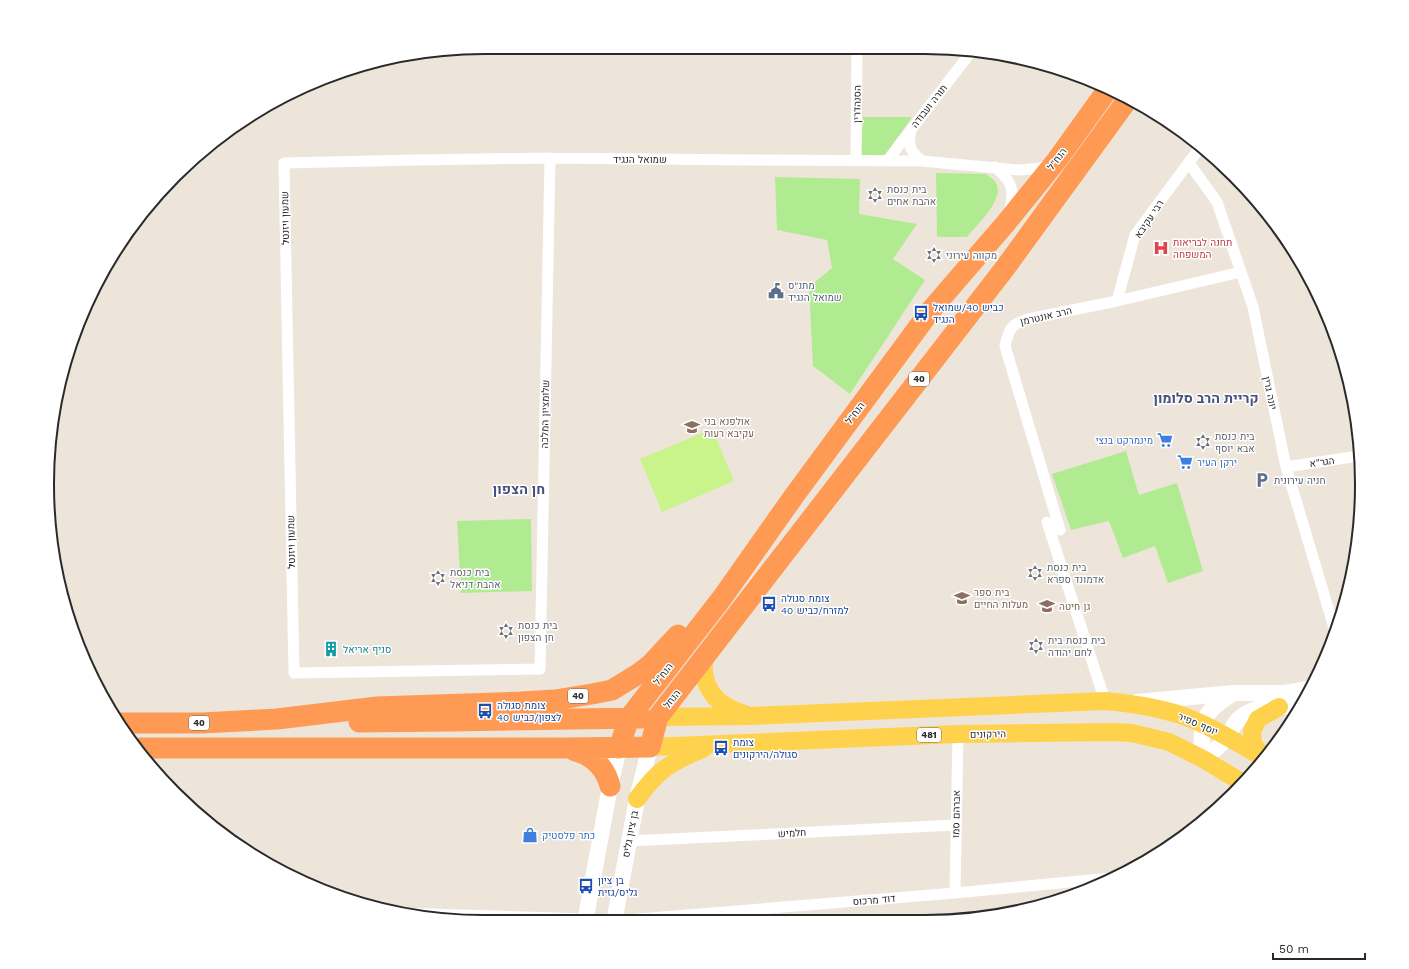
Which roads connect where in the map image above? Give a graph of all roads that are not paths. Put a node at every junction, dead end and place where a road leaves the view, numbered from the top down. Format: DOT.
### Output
graph roads {
  1 [pos="857,54"];
  2 [pos="968,57"];
  3 [pos="1105,94"];
  4 [pos="1124,103"];
  5 [pos="912,129"];
  6 [pos="1197,152"];
  7 [pos="550,158"];
  8 [pos="1057,160"];
  9 [pos="856,161"];
  10 [pos="887,161"];
  11 [pos="922,161"];
  12 [pos="284,163"];
  13 [pos="1189,163"];
  14 [pos="995,167"];
  15 [pos="1006,223"];
  16 [pos="1241,272"];
  17 [pos="1117,301"];
  18 [pos="1354,457"];
  19 [pos="1286,467"];
  20 [pos="794,496"];
  21 [pos="1047,522"];
  22 [pos="1060,530"];
  23 [pos="1332,622"];
  24 [pos="705,656"];
  25 [pos="540,669"];
  26 [pos="1303,690"];
  27 [pos="1234,693"];
  28 [pos="1104,701"];
  29 [pos="1127,703"];
  30 [pos="1293,706"];
  31 [pos="1279,707"];
  32 [pos="751,716"];
  33 [pos="658,717"];
  34 [pos="277,718"];
  35 [pos="629,718"];
  36 [pos="126,723"];
  37 [pos="1202,725"];
  38 [pos="958,734"];
  39 [pos="1228,736"];
  40 [pos="714,745"];
  41 [pos="650,747"];
  42 [pos="144,748"];
  43 [pos="565,748"];
  44 [pos="619,748"];
  45 [pos="1261,753"];
  46 [pos="1260,754"];
  47 [pos="1203,759"];
  48 [pos="1237,780"];
  49 [pos="610,786"];
  50 [pos="637,800"];
  51 [pos="956,824"];
  52 [pos="629,841"];
  53 [pos="1095,880"];
  54 [pos="955,893"];
  55 [pos="617,904"];
  56 [pos="587,915"];
  57 [pos="615,915"];
  58 [pos="632,915"];
  59 [pos="686,915"];
  1 -- 9 [label="street, הסנהדרין"];
  2 -- 5 [label="street, תורה ועבודה"];
  3 -- 8 [label="highway, הנח\"ל / 40"];
  4 -- 24 [label="highway, 40"];
  5 -- 10 [label="street, תורה ועבודה"];
  5 -- 11 [label="street"];
  6 -- 13 [label="street, רבי עקיבא"];
  7 -- 9 [label="street, שמואל הנגיד"];
  7 -- 12 [label="street, שמואל הנגיד"];
  7 -- 25 [label="street, שלומציון המלכה"];
  8 -- 14 [label="street, שמואל הנגיד"];
  8 -- 15 [label="highway, הנח\"ל / 40"];
  9 -- 10 [label="street, שמואל הנגיד"];
  10 -- 11 [label="street, שמואל הנגיד"];
  11 -- 14 [label="street, שמואל הנגיד"];
  12 -- 25 [label="street, שמעון ויזנטל"];
  13 -- 16 [label="street, יונה גרין"];
  13 -- 17 [label="street, רבי עקיבא"];
  14 -- 15 [label="street"];
  15 -- 20 [label="highway, הנח\"ל / 40"];
  16 -- 17 [label="street, הרב אונטרמן"];
  16 -- 19 [label="street, יונה גרין"];
  17 -- 22 [label="street, הרב אונטרמן"];
  18 -- 19 [label="street, הגר\"א"];
  19 -- 23 [label="street, יונה גרין"];
  20 -- 34 [label="highway, 40"];
  20 -- 35 [label="highway, הנח\"ל / 40"];
  21 -- 28 [label="street"];
  24 -- 32 [label="main road"];
  24 -- 33 [label="highway, הנחל / 40"];
  26 -- 27 [label="street"];
  27 -- 29 [label="street"];
  27 -- 37 [label="street"];
  28 -- 29 [label="main road"];
  28 -- 32 [label="main road"];
  29 -- 37 [label="main road, יוסף ספיר"];
  30 -- 31 [label="street"];
  31 -- 39 [label="street"];
  31 -- 45 [label="main road"];
  32 -- 33 [label="main road"];
  33 -- 35 [label="highway, 40"];
  33 -- 41 [label="highway, הנחל / 40"];
  34 -- 35 [label="highway, 40"];
  34 -- 36 [label="highway, 40"];
  35 -- 44 [label="highway, הנח\"ל / 40"];
  37 -- 39 [label="main road, יוסף ספיר"];
  37 -- 47 [label="street"];
  38 -- 40 [label="main road, הירקונים / 481"];
  38 -- 47 [label="main road, הירקונים / 481"];
  38 -- 51 [label="street, אברהם סמו"];
  39 -- 46 [label="main road, יוסף ספיר"];
  39 -- 47 [label="street"];
  40 -- 41 [label="main road, הירקונים / 481"];
  40 -- 50 [label="main road"];
  41 -- 44 [label="highway"];
  41 -- 50 [label="street, בן ציון גליס"];
  42 -- 43 [label="highway"];
  43 -- 44 [label="highway"];
  43 -- 49 [label="highway"];
  44 -- 49 [label="street"];
  47 -- 48 [label="main road, 481"];
  49 -- 56 [label="street"];
  50 -- 52 [label="street, בן ציון גליס"];
  51 -- 52 [label="street, חלמיש"];
  51 -- 54 [label="street, אברהם סמו"];
  52 -- 55 [label="street, בן ציון גליס"];
  53 -- 54 [label="street, דוד מרכוס"];
  54 -- 59 [label="street, דוד מרכוס"];
  55 -- 57 [label="street, בן ציון גליס"];
  55 -- 58 [label="street"];
}
